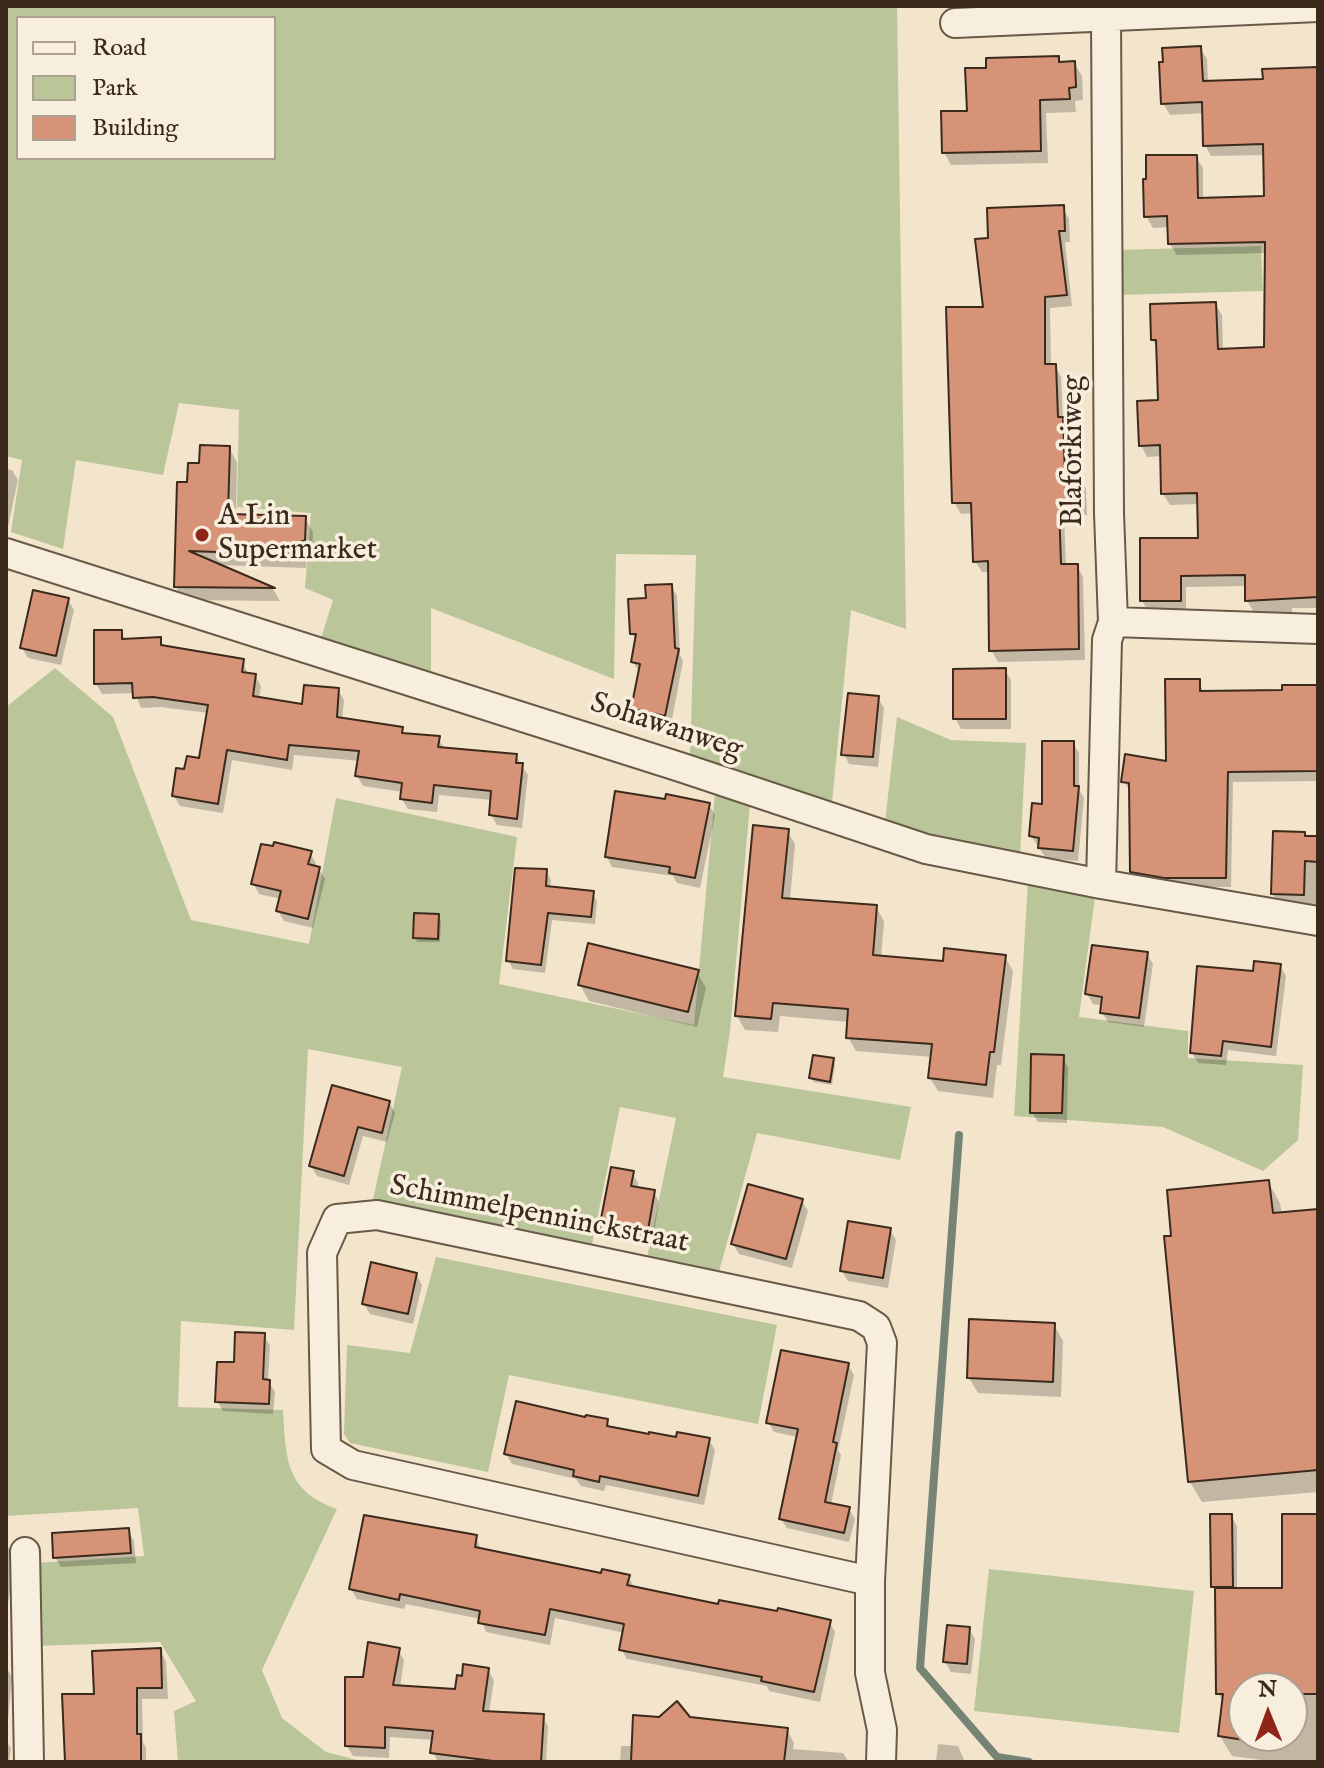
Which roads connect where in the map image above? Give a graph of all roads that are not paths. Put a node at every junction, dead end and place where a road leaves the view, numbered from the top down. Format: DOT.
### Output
graph roads {
  1 [pos="1318,7"];
  2 [pos="1106,17"];
  3 [pos="955,23"];
  4 [pos="6,553"];
  5 [pos="1113,622"];
  6 [pos="1318,629"];
  7 [pos="1101,884"];
  8 [pos="1318,921"];
  9 [pos="25,1552"];
  10 [pos="870,1581"];
  11 [pos="29,1762"];
  12 [pos="881,1762"];
  1 -- 2 [label="street"];
  2 -- 3 [label="street"];
  2 -- 5 [label="street, Blaforkiweg"];
  4 -- 7 [label="street, Sohawanweg"];
  5 -- 6 [label="street"];
  5 -- 7 [label="street, Blaforkiweg"];
  7 -- 8 [label="street, Sohawanweg"];
  9 -- 11 [label="street"];
  10 -- 10 [label="street, Schimmelpenninckstraat"];
  10 -- 12 [label="street, Schimmelpenninckstraat"];
}
